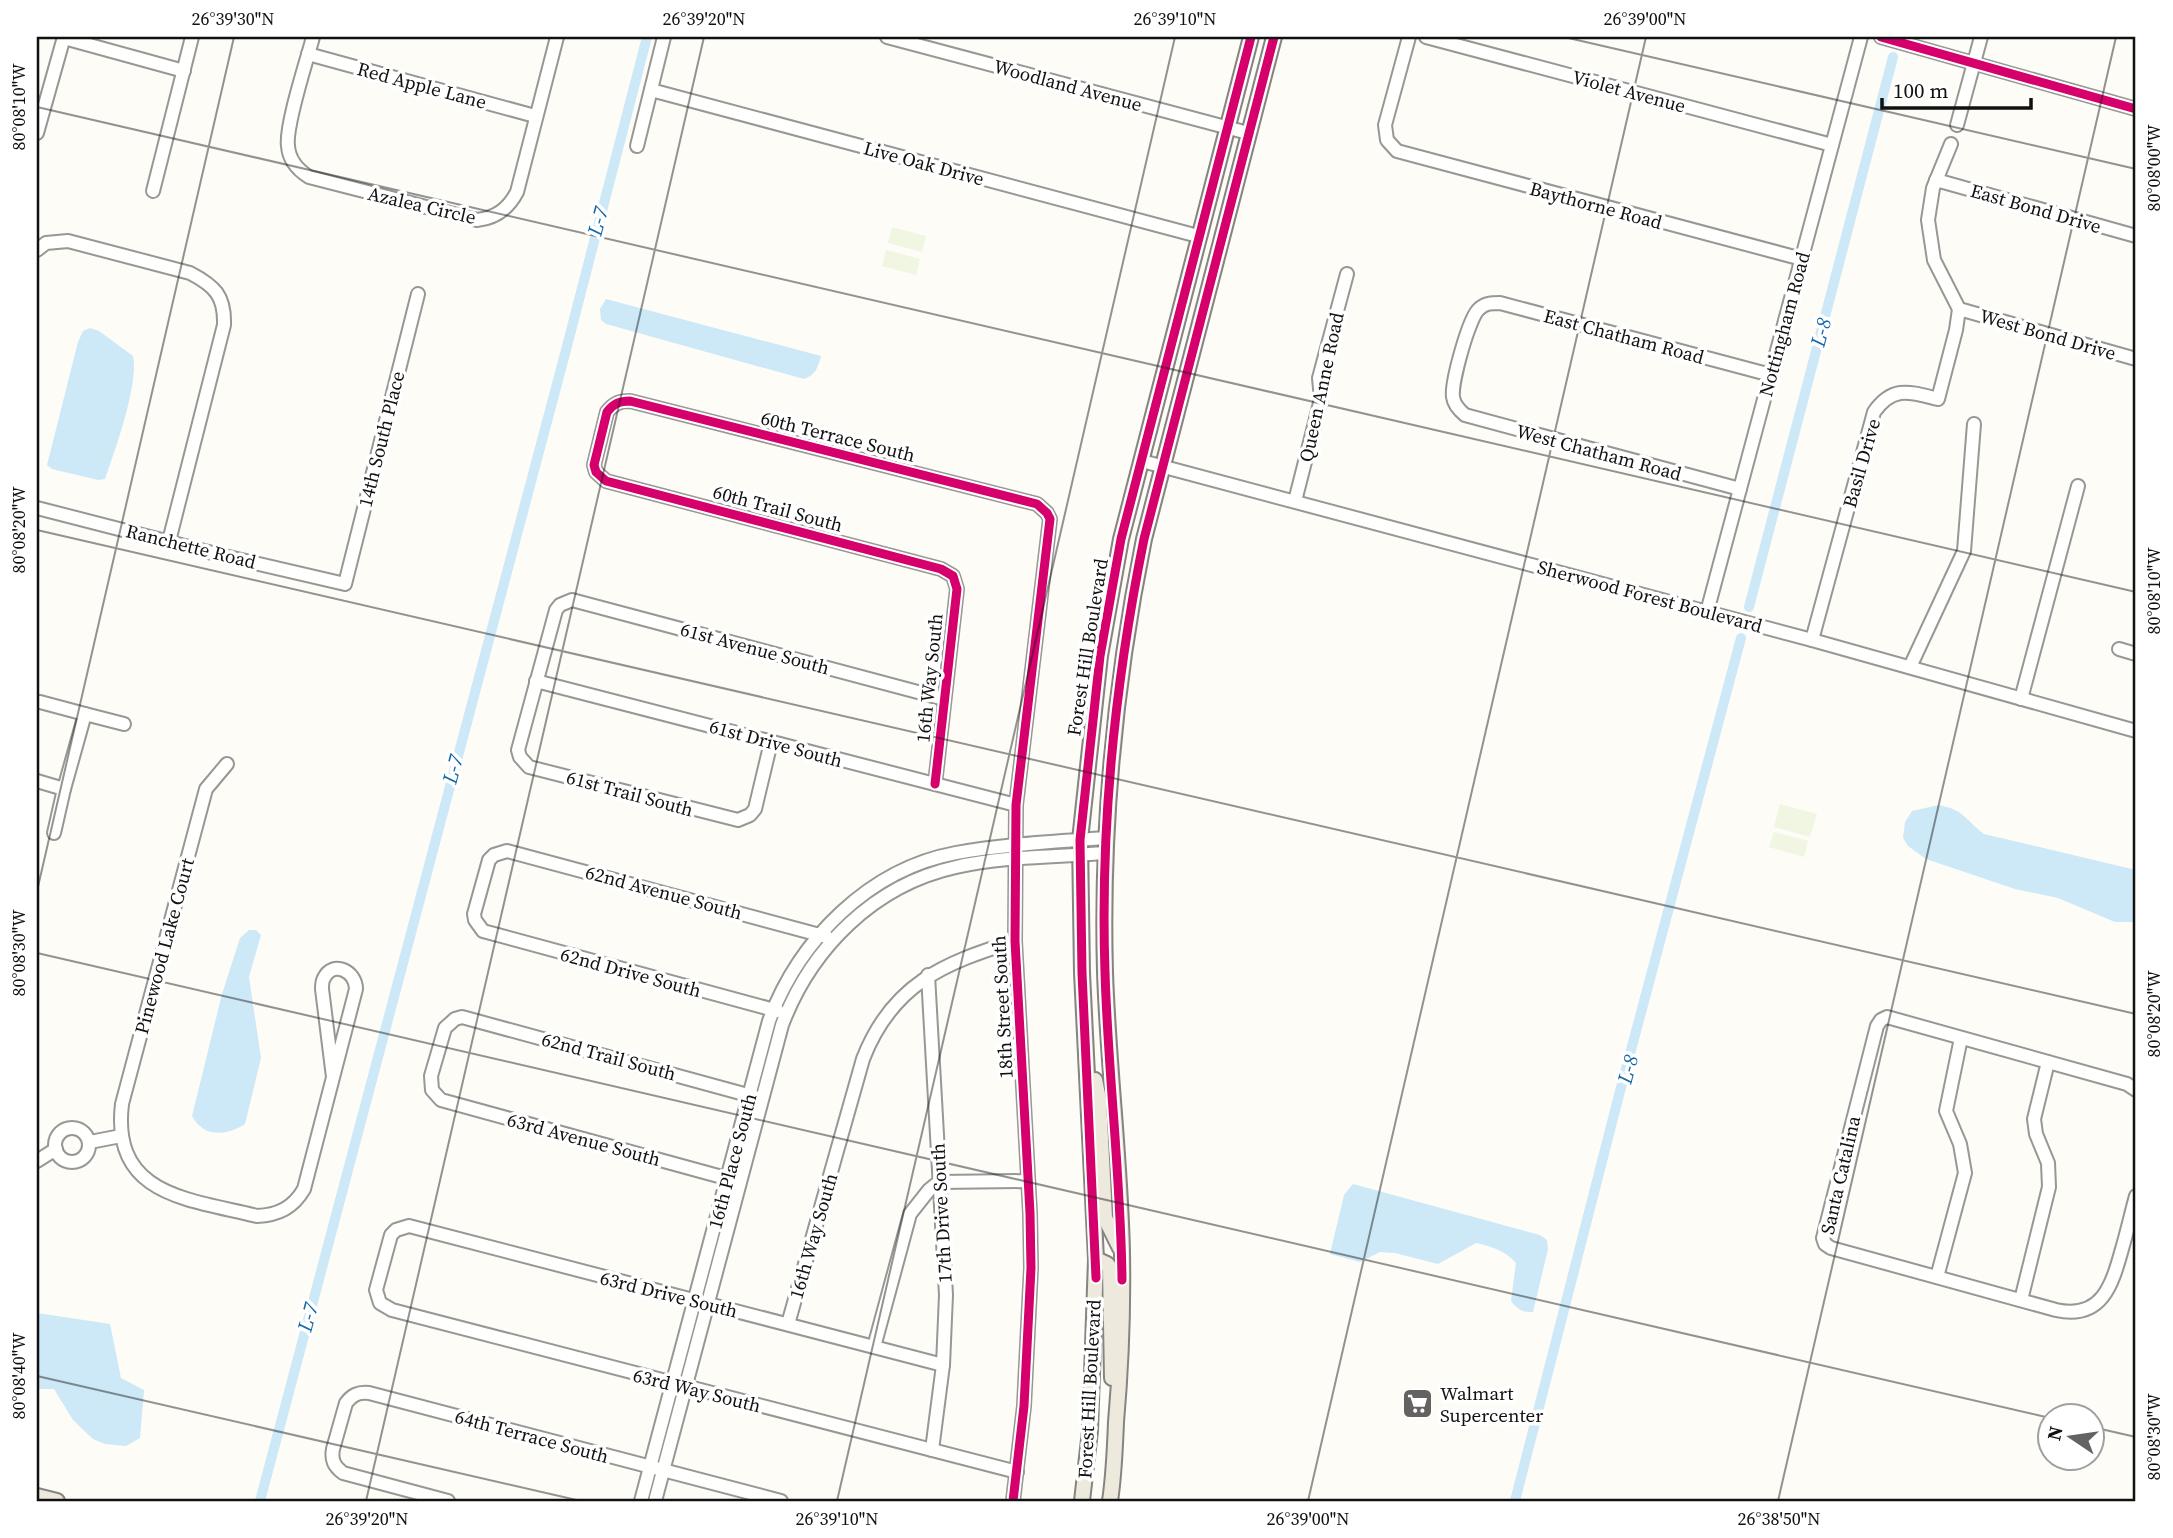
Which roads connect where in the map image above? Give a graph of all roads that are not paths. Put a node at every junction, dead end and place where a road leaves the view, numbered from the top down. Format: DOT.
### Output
graph roads {
  1 [pos="192,37"];
  2 [pos="313,37"];
  3 [pos="557,37"];
  4 [pos="664,37"];
  5 [pos="887,37"];
  6 [pos="1251,37"];
  7 [pos="1274,37"];
  8 [pos="1409,37"];
  9 [pos="1426,37"];
  10 [pos="1861,37"];
  11 [pos="1881,37"];
  12 [pos="1981,37"];
  13 [pos="64,38"];
  14 [pos="308,54"];
  15 [pos="1974,63"];
  16 [pos="184,71"];
  17 [pos="651,90"];
  18 [pos="2136,109"];
  19 [pos="535,116"];
  20 [pos="1957,125"];
  21 [pos="1227,127"];
  22 [pos="37,133"];
  23 [pos="1248,133"];
  24 [pos="1951,144"];
  25 [pos="1832,145"];
  26 [pos="637,146"];
  27 [pos="1936,180"];
  28 [pos="153,191"];
  29 [pos="1198,236"];
  30 [pos="2136,236"];
  31 [pos="37,250"];
  32 [pos="1802,259"];
  33 [pos="1347,274"];
  34 [pos="418,294"];
  35 [pos="1959,309"];
  36 [pos="2136,359"];
  37 [pos="1771,375"];
  38 [pos="617,402"];
  39 [pos="1459,410"];
  40 [pos="1974,424"];
  41 [pos="1142,461"];
  42 [pos="1162,467"];
  43 [pos="2078,486"];
  44 [pos="1740,489"];
  45 [pos="1295,501"];
  46 [pos="37,508"];
  47 [pos="1047,513"];
  48 [pos="169,541"];
  49 [pos="953,576"];
  50 [pos="345,584"];
  51 [pos="1707,611"];
  52 [pos="1812,640"];
  53 [pos="2119,649"];
  54 [pos="2136,654"];
  55 [pos="1910,667"];
  56 [pos="536,681"];
  57 [pos="944,699"];
  58 [pos="2021,699"];
  59 [pos="40,702"];
  60 [pos="85,714"];
  61 [pos="124,724"];
  62 [pos="2136,731"];
  63 [pos="771,742"];
  64 [pos="227,764"];
  65 [pos="37,781"];
  66 [pos="935,784"];
  67 [pos="64,789"];
  68 [pos="1016,805"];
  69 [pos="54,833"];
  70 [pos="1016,845"];
  71 [pos="1105,846"];
  72 [pos="1080,848"];
  73 [pos="494,855"];
  74 [pos="1016,859"];
  75 [pos="906,878"];
  76 [pos="819,934"];
  77 [pos="834,939"];
  78 [pos="1015,941"];
  79 [pos="928,975"];
  80 [pos="773,1010"];
  81 [pos="786,1014"];
  82 [pos="455,1019"];
  83 [pos="1961,1038"];
  84 [pos="1087,1060"];
  85 [pos="2048,1062"];
  86 [pos="333,1077"];
  87 [pos="2136,1090"];
  88 [pos="756,1097"];
  89 [pos="121,1136"];
  90 [pos="90,1142"];
  91 [pos="56,1149"];
  92 [pos="37,1161"];
  93 [pos="734,1180"];
  94 [pos="1028,1181"];
  95 [pos="940,1182"];
  96 [pos="2136,1196"];
  97 [pos="1122,1251"];
  98 [pos="1096,1259"];
  99 [pos="1937,1277"];
  100 [pos="2021,1300"];
  101 [pos="701,1302"];
  102 [pos="380,1303"];
  103 [pos="788,1324"];
  104 [pos="874,1347"];
  105 [pos="943,1366"];
  106 [pos="679,1386"];
  107 [pos="1116,1432"];
  108 [pos="932,1450"];
  109 [pos="656,1469"];
  110 [pos="1017,1472"];
  111 [pos="37,1496"];
  112 [pos="57,1501"];
  113 [pos="448,1501"];
  114 [pos="641,1501"];
  115 [pos="655,1501"];
  116 [pos="781,1501"];
  117 [pos="1013,1501"];
  118 [pos="1082,1501"];
  119 [pos="1110,1501"];
  1 -- 16 [label="street"];
  2 -- 14 [label="street, Azalea Circle"];
  3 -- 19 [label="street, Azalea Circle"];
  4 -- 17 [label="street"];
  5 -- 21 [label="street, Woodland Avenue"];
  6 -- 21 [label="main road, Forest Hill Boulevard"];
  7 -- 23 [label="main road, Forest Hill Boulevard"];
  8 -- 32 [label="street, Baythorne Road"];
  9 -- 25 [label="street, Violet Avenue"];
  10 -- 25 [label="street, Nottingham Road"];
  11 -- 15 [label="street"];
  12 -- 15 [label="street"];
  13 -- 16 [label="street"];
  13 -- 22 [label="street"];
  14 -- 19 [label="street, Red Apple Lane"];
  14 -- 19 [label="street, Azalea Circle"];
  15 -- 18 [label="street"];
  15 -- 20 [label="street"];
  16 -- 28 [label="street"];
  17 -- 26 [label="street"];
  17 -- 29 [label="street, Live Oak Drive"];
  21 -- 23 [label="street, Woodland Avenue"];
  21 -- 29 [label="main road, Forest Hill Boulevard"];
  23 -- 42 [label="main road, Forest Hill Boulevard"];
  24 -- 27 [label="street"];
  25 -- 32 [label="street, Nottingham Road"];
  27 -- 30 [label="street, East Bond Drive"];
  27 -- 35 [label="street"];
  29 -- 41 [label="main road, Forest Hill Boulevard"];
  31 -- 48 [label="street"];
  32 -- 37 [label="street, Nottingham Road"];
  33 -- 45 [label="street, Queen Anne Road"];
  34 -- 50 [label="street, 14th South Place"];
  35 -- 36 [label="street, West Bond Drive"];
  35 -- 52 [label="street, Basil Drive"];
  37 -- 39 [label="street, East Chatham Road"];
  37 -- 44 [label="street, Nottingham Road"];
  38 -- 47 [label="street, 60th Terrace South"];
  38 -- 49 [label="street, 60th Trail South"];
  39 -- 44 [label="street, West Chatham Road"];
  40 -- 55 [label="street"];
  41 -- 42 [label="street, Sherwood Forest Boulevard"];
  41 -- 72 [label="main road, Forest Hill Boulevard"];
  42 -- 45 [label="street, Sherwood Forest Boulevard"];
  42 -- 71 [label="main road, Forest Hill Boulevard"];
  43 -- 58 [label="street"];
  44 -- 51 [label="street, Nottingham Road"];
  45 -- 51 [label="street, Sherwood Forest Boulevard"];
  46 -- 48 [label="street, Ranchette Road"];
  47 -- 68 [label="street, 18th Street South"];
  48 -- 50 [label="street, Ranchette Road"];
  49 -- 57 [label="street, 16th Way South"];
  51 -- 52 [label="street, Sherwood Forest Boulevard"];
  52 -- 55 [label="street, Sherwood Forest Boulevard"];
  53 -- 54 [label="street"];
  55 -- 58 [label="street, Sherwood Forest Boulevard"];
  56 -- 57 [label="street, 61st Avenue South"];
  56 -- 63 [label="street, 61st Drive South"];
  56 -- 63 [label="street, 61st Trail South"];
  57 -- 66 [label="street, 16th Way South"];
  58 -- 62 [label="street, Sherwood Forest Boulevard"];
  59 -- 60 [label="street"];
  60 -- 61 [label="street"];
  60 -- 67 [label="street"];
  63 -- 66 [label="street, 61st Drive South"];
  64 -- 89 [label="street, Pinewood Lake Court"];
  65 -- 67 [label="street"];
  66 -- 68 [label="street, 61st Drive South"];
  67 -- 69 [label="street"];
  68 -- 70 [label="street, 18th Street South"];
  70 -- 72 [label="street, 16th Place South"];
  70 -- 74 [label="street, 18th Street South"];
  70 -- 75 [label="street, 16th Place South"];
  71 -- 72 [label="street, 16th Place South"];
  71 -- 97 [label="main road, Forest Hill Boulevard"];
  72 -- 74 [label="street, 16th Place South"];
  72 -- 84 [label="main road, Forest Hill Boulevard"];
  73 -- 76 [label="street, 62nd Avenue South"];
  73 -- 80 [label="street, 62nd Drive South"];
  74 -- 75 [label="street, 16th Place South"];
  74 -- 78 [label="street, 18th Street South"];
  75 -- 76 [label="street, 16th Place South"];
  75 -- 77 [label="street, 16th Place South"];
  76 -- 77 [label="street, 62nd Avenue South"];
  76 -- 80 [label="street, 16th Place South"];
  77 -- 81 [label="street, 16th Place South"];
  78 -- 79 [label="street, 16th Way South"];
  78 -- 94 [label="street, 18th Street South"];
  79 -- 95 [label="street, 17th Drive South"];
  79 -- 103 [label="street, 16th Way South"];
  80 -- 81 [label="street, 62nd Drive South"];
  80 -- 88 [label="street, 16th Place South"];
  81 -- 88 [label="street, 16th Place South"];
  82 -- 88 [label="street, 62nd Trail South"];
  82 -- 93 [label="street, 63rd Avenue South"];
  83 -- 85 [label="street, Santa Catalina"];
  83 -- 99 [label="street"];
  83 -- 99 [label="street, Santa Catalina"];
  84 -- 97 [label="main road"];
  84 -- 98 [label="main road, Forest Hill Boulevard"];
  85 -- 87 [label="street, Santa Catalina"];
  85 -- 100 [label="street"];
  86 -- 86 [label="street, Pinewood Lake Court"];
  86 -- 89 [label="street, Pinewood Lake Court"];
  88 -- 93 [label="street, 16th Place South"];
  89 -- 90 [label="street"];
  90 -- 91 [label="street"];
  90 -- 91 [label="street"];
  91 -- 92 [label="street"];
  93 -- 101 [label="street, 16th Place South"];
  94 -- 95 [label="street"];
  94 -- 110 [label="street, 18th Street South"];
  95 -- 104 [label="street"];
  95 -- 105 [label="street, 17th Drive South"];
  96 -- 100 [label="street, Santa Catalina"];
  97 -- 107 [label="main road, Forest Hill Boulevard"];
  98 -- 107 [label="main road"];
  98 -- 118 [label="main road, Forest Hill Boulevard"];
  99 -- 100 [label="street, Santa Catalina"];
  101 -- 102 [label="street, 63rd Drive South"];
  101 -- 103 [label="street, 63rd Drive South"];
  101 -- 106 [label="street, 16th Place South"];
  102 -- 106 [label="street, 63rd Way South"];
  103 -- 104 [label="street, 63rd Drive South"];
  104 -- 105 [label="street, 63rd Drive South"];
  105 -- 108 [label="street, 17th Drive South"];
  106 -- 108 [label="street, 63rd Way South"];
  106 -- 109 [label="street, 16th Place South"];
  107 -- 119 [label="main road, Forest Hill Boulevard"];
  108 -- 110 [label="street, 63rd Way South"];
  109 -- 113 [label="street, 64th Terrace South"];
  109 -- 114 [label="street, 16th Place South"];
  109 -- 115 [label="street, 16th Place South"];
  109 -- 116 [label="street, 64th Terrace South"];
  110 -- 117 [label="street, 18th Street South"];
  111 -- 112 [label="main road"];
}
